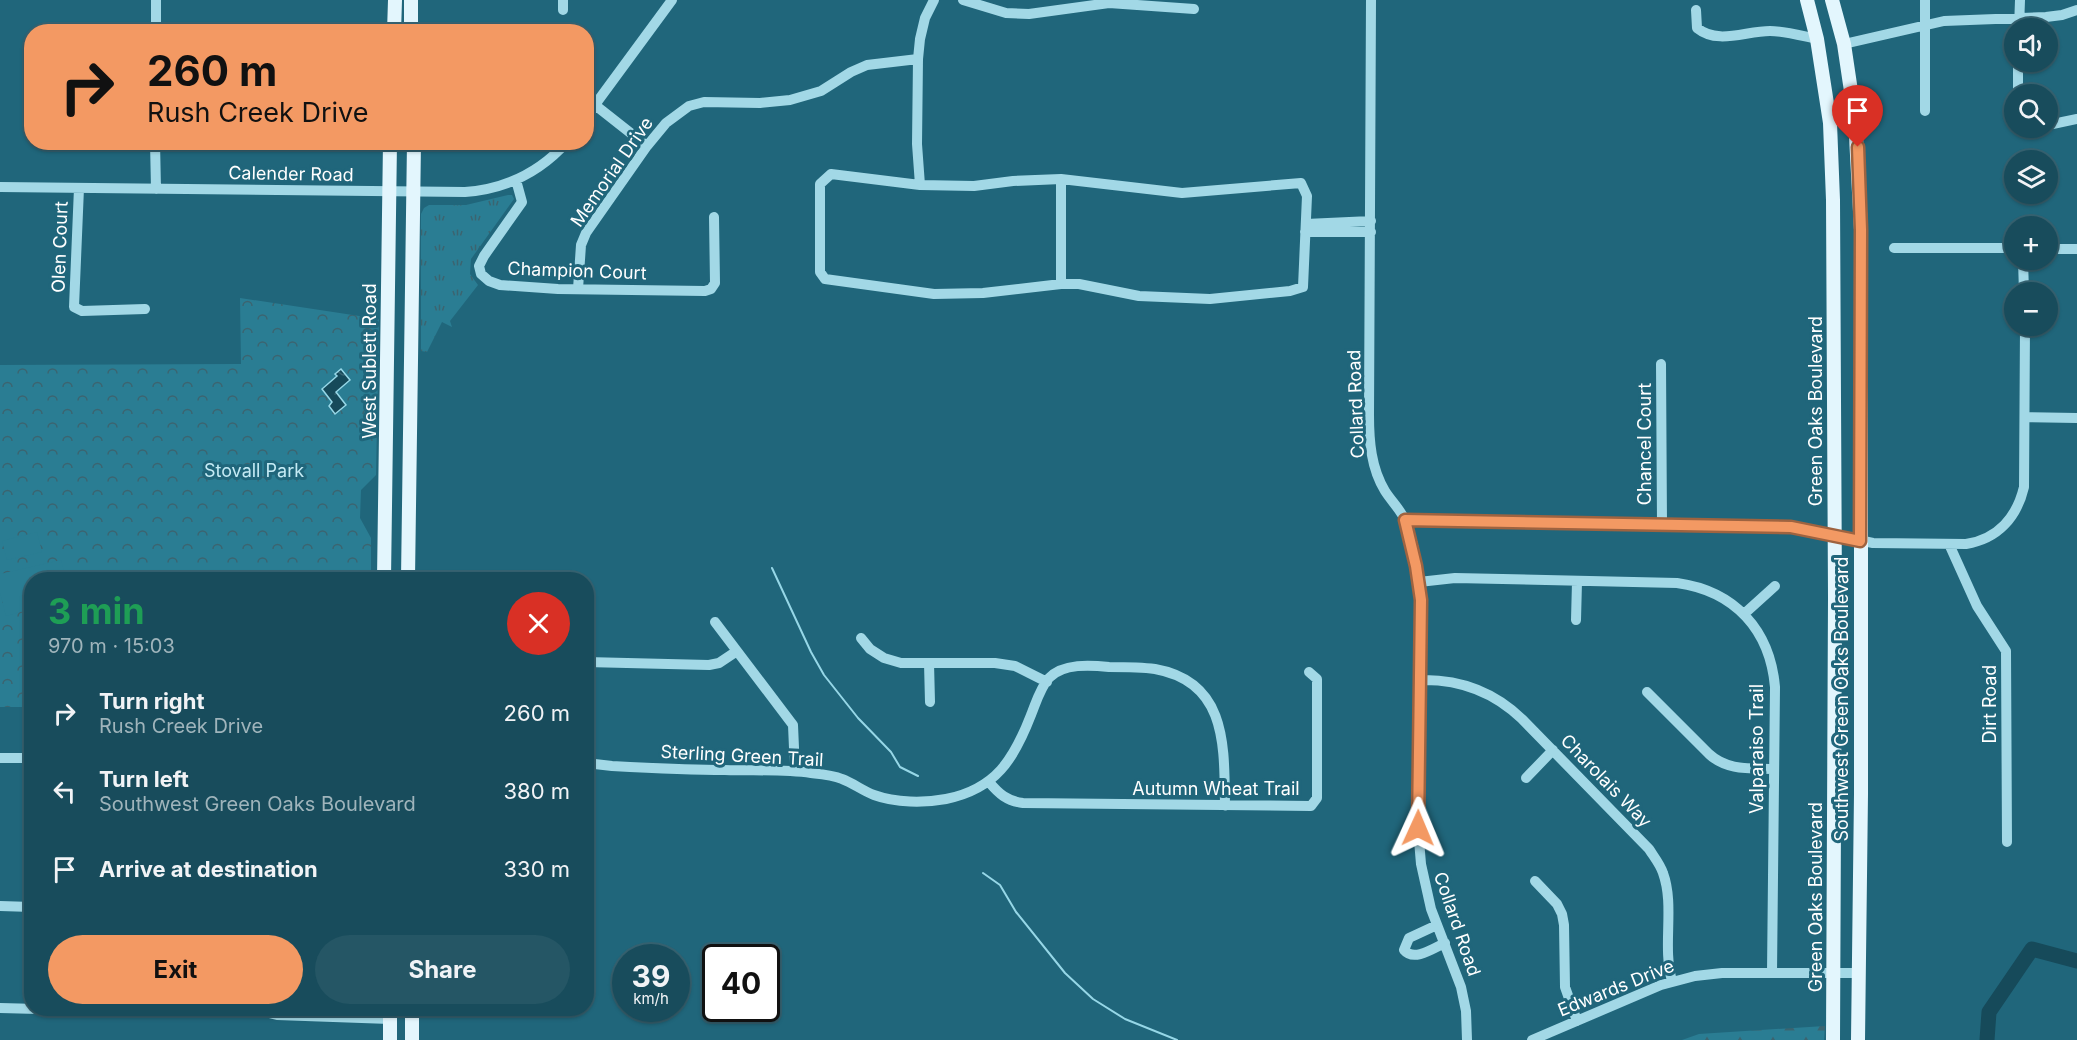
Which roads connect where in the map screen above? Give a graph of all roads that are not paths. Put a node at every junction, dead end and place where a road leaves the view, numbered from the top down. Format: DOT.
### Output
graph roads {
  1 [pos="156,0"];
  2 [pos="394,0"];
  3 [pos="411,0"];
  4 [pos="933,0"];
  5 [pos="963,0"];
  6 [pos="1371,0"];
  7 [pos="1807,0"];
  8 [pos="1832,0"];
  9 [pos="1925,0"];
  10 [pos="2020,0"];
  11 [pos="667,2"];
  12 [pos="1194,9"];
  13 [pos="1696,10"];
  14 [pos="2077,10"];
  15 [pos="2020,18"];
  16 [pos="2046,18"];
  17 [pos="2004,22"];
  18 [pos="156,24"];
  19 [pos="394,24"];
  20 [pos="411,24"];
  21 [pos="1924,25"];
  22 [pos="1817,39"];
  23 [pos="1844,44"];
  24 [pos="918,59"];
  25 [pos="595,105"];
  26 [pos="1925,111"];
  27 [pos="2077,119"];
  28 [pos="2058,123"];
  29 [pos="647,146"];
  30 [pos="155,150"];
  31 [pos="390,150"];
  32 [pos="414,150"];
  33 [pos="559,150"];
  34 [pos="1061,179"];
  35 [pos="516,180"];
  36 [pos="920,185"];
  37 [pos="0,187"];
  38 [pos="79,188"];
  39 [pos="156,189"];
  40 [pos="389,192"];
  41 [pos="413,192"];
  42 [pos="714,217"];
  43 [pos="1371,227"];
  44 [pos="1305,228"];
  45 [pos="1894,248"];
  46 [pos="2004,248"];
  47 [pos="2058,249"];
  48 [pos="2077,249"];
  49 [pos="1061,284"];
  50 [pos="578,289"];
  51 [pos="146,309"];
  52 [pos="2025,336"];
  53 [pos="1662,363"];
  54 [pos="2025,417"];
  55 [pos="2077,417"];
  56 [pos="1405,520"];
  57 [pos="1662,524"];
  58 [pos="1835,535"];
  59 [pos="1860,541"];
  60 [pos="1949,544"];
  61 [pos="384,572"];
  62 [pos="408,572"];
  63 [pos="1419,582"];
  64 [pos="1577,582"];
  65 [pos="1775,586"];
  66 [pos="1744,614"];
  67 [pos="1576,620"];
  68 [pos="715,622"];
  69 [pos="861,638"];
  70 [pos="736,651"];
  71 [pos="594,662"];
  72 [pos="929,663"];
  73 [pos="1310,672"];
  74 [pos="1420,680"];
  75 [pos="1047,682"];
  76 [pos="1647,692"];
  77 [pos="930,702"];
  78 [pos="1553,750"];
  79 [pos="0,758"];
  80 [pos="24,758"];
  81 [pos="594,764"];
  82 [pos="1774,769"];
  83 [pos="795,771"];
  84 [pos="1526,778"];
  85 [pos="989,782"];
  86 [pos="1225,806"];
  87 [pos="2007,842"];
  88 [pos="1535,881"];
  89 [pos="0,906"];
  90 [pos="24,907"];
  91 [pos="1437,925"];
  92 [pos="1445,943"];
  93 [pos="1772,973"];
  94 [pos="1833,973"];
  95 [pos="1858,973"];
  96 [pos="1672,981"];
  97 [pos="0,1008"];
  98 [pos="24,1009"];
  99 [pos="390,1016"];
  100 [pos="412,1016"];
  101 [pos="1576,1021"];
  102 [pos="390,1040"];
  103 [pos="412,1040"];
  104 [pos="1467,1040"];
  105 [pos="1532,1040"];
  106 [pos="1833,1040"];
  107 [pos="1858,1040"];
  1 -- 18 [label="street"];
  2 -- 19 [label="main road"];
  3 -- 20 [label="main road"];
  4 -- 24 [label="street"];
  5 -- 12 [label="street"];
  6 -- 43 [label="street, Collard Road"];
  7 -- 22 [label="main road, Green Oaks Boulevard"];
  8 -- 23 [label="main road, Southwest Green Oaks Boulevard"];
  9 -- 21 [label="street"];
  10 -- 15 [label="street"];
  11 -- 25 [label="street"];
  13 -- 22 [label="street"];
  14 -- 16 [label="street"];
  17 -- 21 [label="street"];
  21 -- 23 [label="street"];
  21 -- 26 [label="street"];
  22 -- 23 [label="main road"];
  22 -- 58 [label="main road, Green Oaks Boulevard"];
  23 -- 59 [label="main road, Southwest Green Oaks Boulevard"];
  24 -- 29 [label="street, Memorial Drive"];
  24 -- 36 [label="street"];
  25 -- 29 [label="street"];
  27 -- 28 [label="street"];
  29 -- 50 [label="street, Memorial Drive"];
  30 -- 39 [label="street"];
  31 -- 40 [label="main road, West Sublett Road"];
  32 -- 41 [label="main road"];
  33 -- 35 [label="street, Calender Road"];
  34 -- 36 [label="street"];
  34 -- 44 [label="street"];
  34 -- 49 [label="street"];
  35 -- 41 [label="street, Calender Road"];
  35 -- 50 [label="street, Champion Court"];
  36 -- 49 [label="street"];
  37 -- 38 [label="street, Calender Road"];
  38 -- 39 [label="street, Calender Road"];
  38 -- 51 [label="street, Olen Court"];
  39 -- 40 [label="street, Calender Road"];
  40 -- 41 [label="street, Calender Road"];
  40 -- 61 [label="main road, West Sublett Road"];
  41 -- 62 [label="main road"];
  42 -- 50 [label="street, Champion Court"];
  43 -- 44 [label="street"];
  43 -- 56 [label="street, Collard Road"];
  44 -- 49 [label="street"];
  45 -- 46 [label="street"];
  47 -- 48 [label="street"];
  52 -- 54 [label="street"];
  53 -- 57 [label="street, Chancel Court"];
  54 -- 55 [label="street"];
  54 -- 60 [label="street"];
  56 -- 57 [label="street"];
  56 -- 63 [label="street, Collard Road"];
  57 -- 58 [label="street"];
  58 -- 59 [label="street"];
  58 -- 94 [label="main road, Green Oaks Boulevard"];
  59 -- 60 [label="street"];
  59 -- 95 [label="main road, Southwest Green Oaks Boulevard"];
  60 -- 87 [label="street, Dirt Road"];
  63 -- 64 [label="street, Valparaiso Trail"];
  63 -- 74 [label="street, Collard Road"];
  64 -- 66 [label="street, Valparaiso Trail"];
  64 -- 67 [label="street"];
  65 -- 66 [label="street"];
  66 -- 82 [label="street, Valparaiso Trail"];
  68 -- 70 [label="street"];
  69 -- 72 [label="street"];
  70 -- 71 [label="street"];
  70 -- 83 [label="street"];
  72 -- 75 [label="street"];
  72 -- 77 [label="street"];
  73 -- 86 [label="street, Autumn Wheat Trail"];
  74 -- 78 [label="street, Charolais Way"];
  74 -- 91 [label="street, Collard Road"];
  75 -- 85 [label="street, Sterling Green Trail"];
  75 -- 86 [label="street"];
  76 -- 82 [label="street"];
  78 -- 84 [label="street"];
  78 -- 96 [label="street, Charolais Way"];
  79 -- 80 [label="street"];
  81 -- 83 [label="street, Sterling Green Trail"];
  82 -- 93 [label="street, Valparaiso Trail"];
  83 -- 85 [label="street, Sterling Green Trail"];
  85 -- 86 [label="street, Autumn Wheat Trail"];
  88 -- 101 [label="street"];
  89 -- 90 [label="street"];
  91 -- 92 [label="street, Collard Road"];
  91 -- 92 [label="street"];
  92 -- 104 [label="street, Collard Road"];
  93 -- 94 [label="street, Edwards Drive"];
  93 -- 96 [label="street, Edwards Drive"];
  94 -- 95 [label="street, Edwards Drive"];
  94 -- 106 [label="main road, Green Oaks Boulevard"];
  95 -- 107 [label="main road, Southwest Green Oaks Boulevard"];
  96 -- 101 [label="street, Edwards Drive"];
  97 -- 98 [label="street"];
  99 -- 102 [label="main road"];
  100 -- 103 [label="main road"];
  101 -- 105 [label="street, Edwards Drive"];
}
